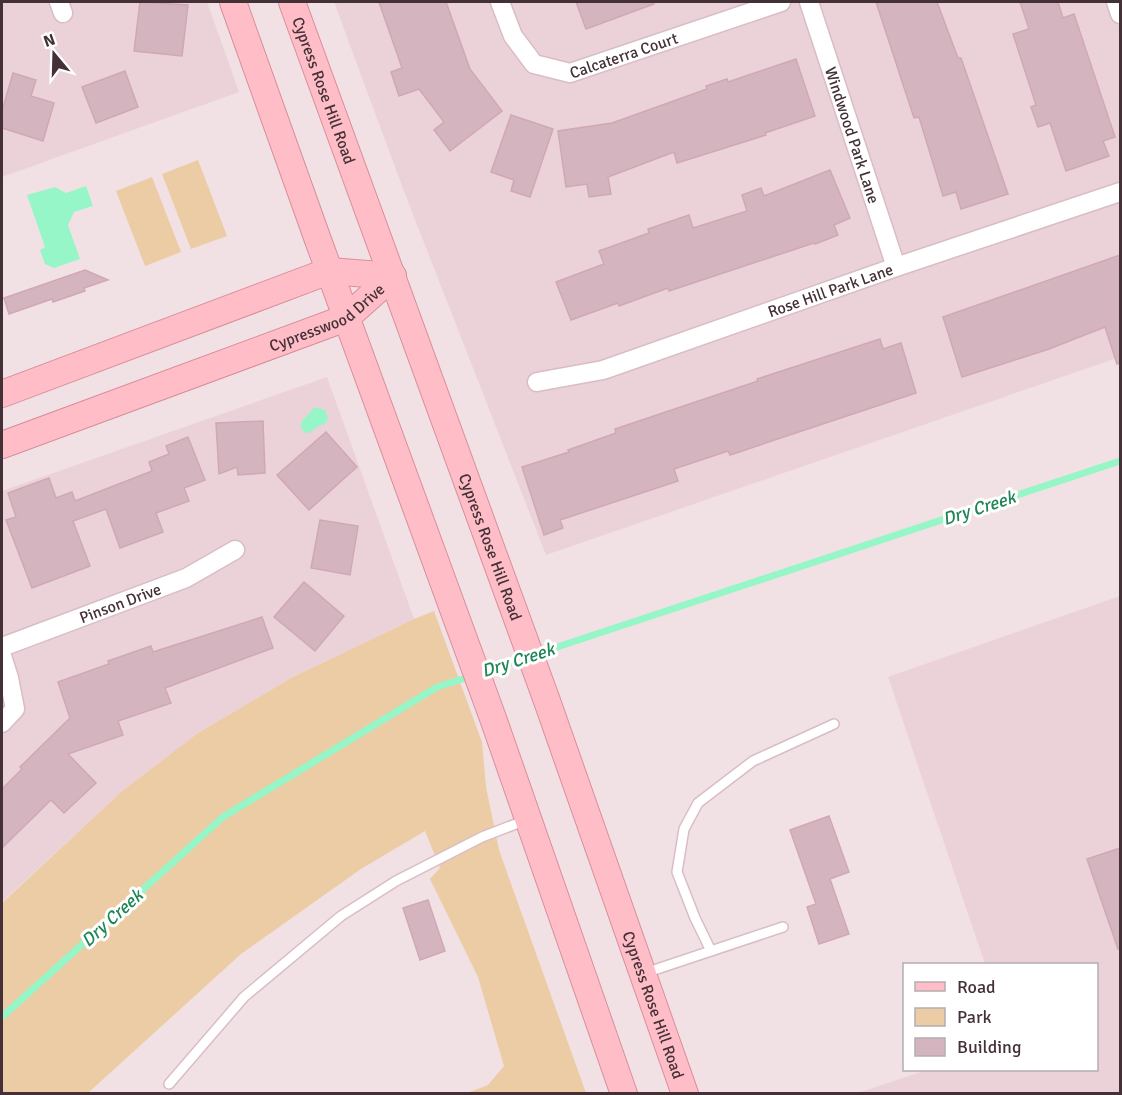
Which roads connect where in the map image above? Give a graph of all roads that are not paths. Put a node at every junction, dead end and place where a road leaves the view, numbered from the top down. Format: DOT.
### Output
graph roads {
  1 [pos="233,2"];
  2 [pos="292,2"];
  3 [pos="500,2"];
  4 [pos="781,2"];
  5 [pos="809,2"];
  6 [pos="1116,2"];
  7 [pos="1120,14"];
  8 [pos="1120,192"];
  9 [pos="896,267"];
  10 [pos="329,271"];
  11 [pos="393,276"];
  12 [pos="346,318"];
  13 [pos="537,382"];
  14 [pos="2,394"];
  15 [pos="2,445"];
  16 [pos="235,550"];
  17 [pos="2,647"];
  18 [pos="2,656"];
  19 [pos="2,723"];
  20 [pos="834,724"];
  21 [pos="528,819"];
  22 [pos="783,927"];
  23 [pos="711,951"];
  24 [pos="643,974"];
  25 [pos="169,1084"];
  26 [pos="624,1094"];
  27 [pos="685,1094"];
  1 -- 10 [label="main road"];
  2 -- 11 [label="main road, Cypress Rose Hill Road"];
  3 -- 4 [label="street, Calcaterra Court"];
  5 -- 9 [label="street, Windwood Park Lane"];
  6 -- 7 [label="street"];
  8 -- 9 [label="street, Rose Hill Park Lane"];
  9 -- 13 [label="street, Rose Hill Park Lane"];
  10 -- 11 [label="main road, Cypresswood Drive"];
  10 -- 12 [label="main road"];
  10 -- 14 [label="main road, Cypresswood Drive"];
  11 -- 12 [label="main road, Cypresswood Drive"];
  11 -- 24 [label="main road, Cypress Rose Hill Road"];
  12 -- 15 [label="main road, Cypresswood Drive"];
  12 -- 21 [label="main road"];
  16 -- 17 [label="street, Pinson Drive"];
  18 -- 19 [label="street"];
  20 -- 23 [label="lane"];
  21 -- 25 [label="lane"];
  21 -- 26 [label="main road"];
  22 -- 23 [label="lane"];
  23 -- 24 [label="lane"];
  24 -- 27 [label="main road, Cypress Rose Hill Road"];
}
